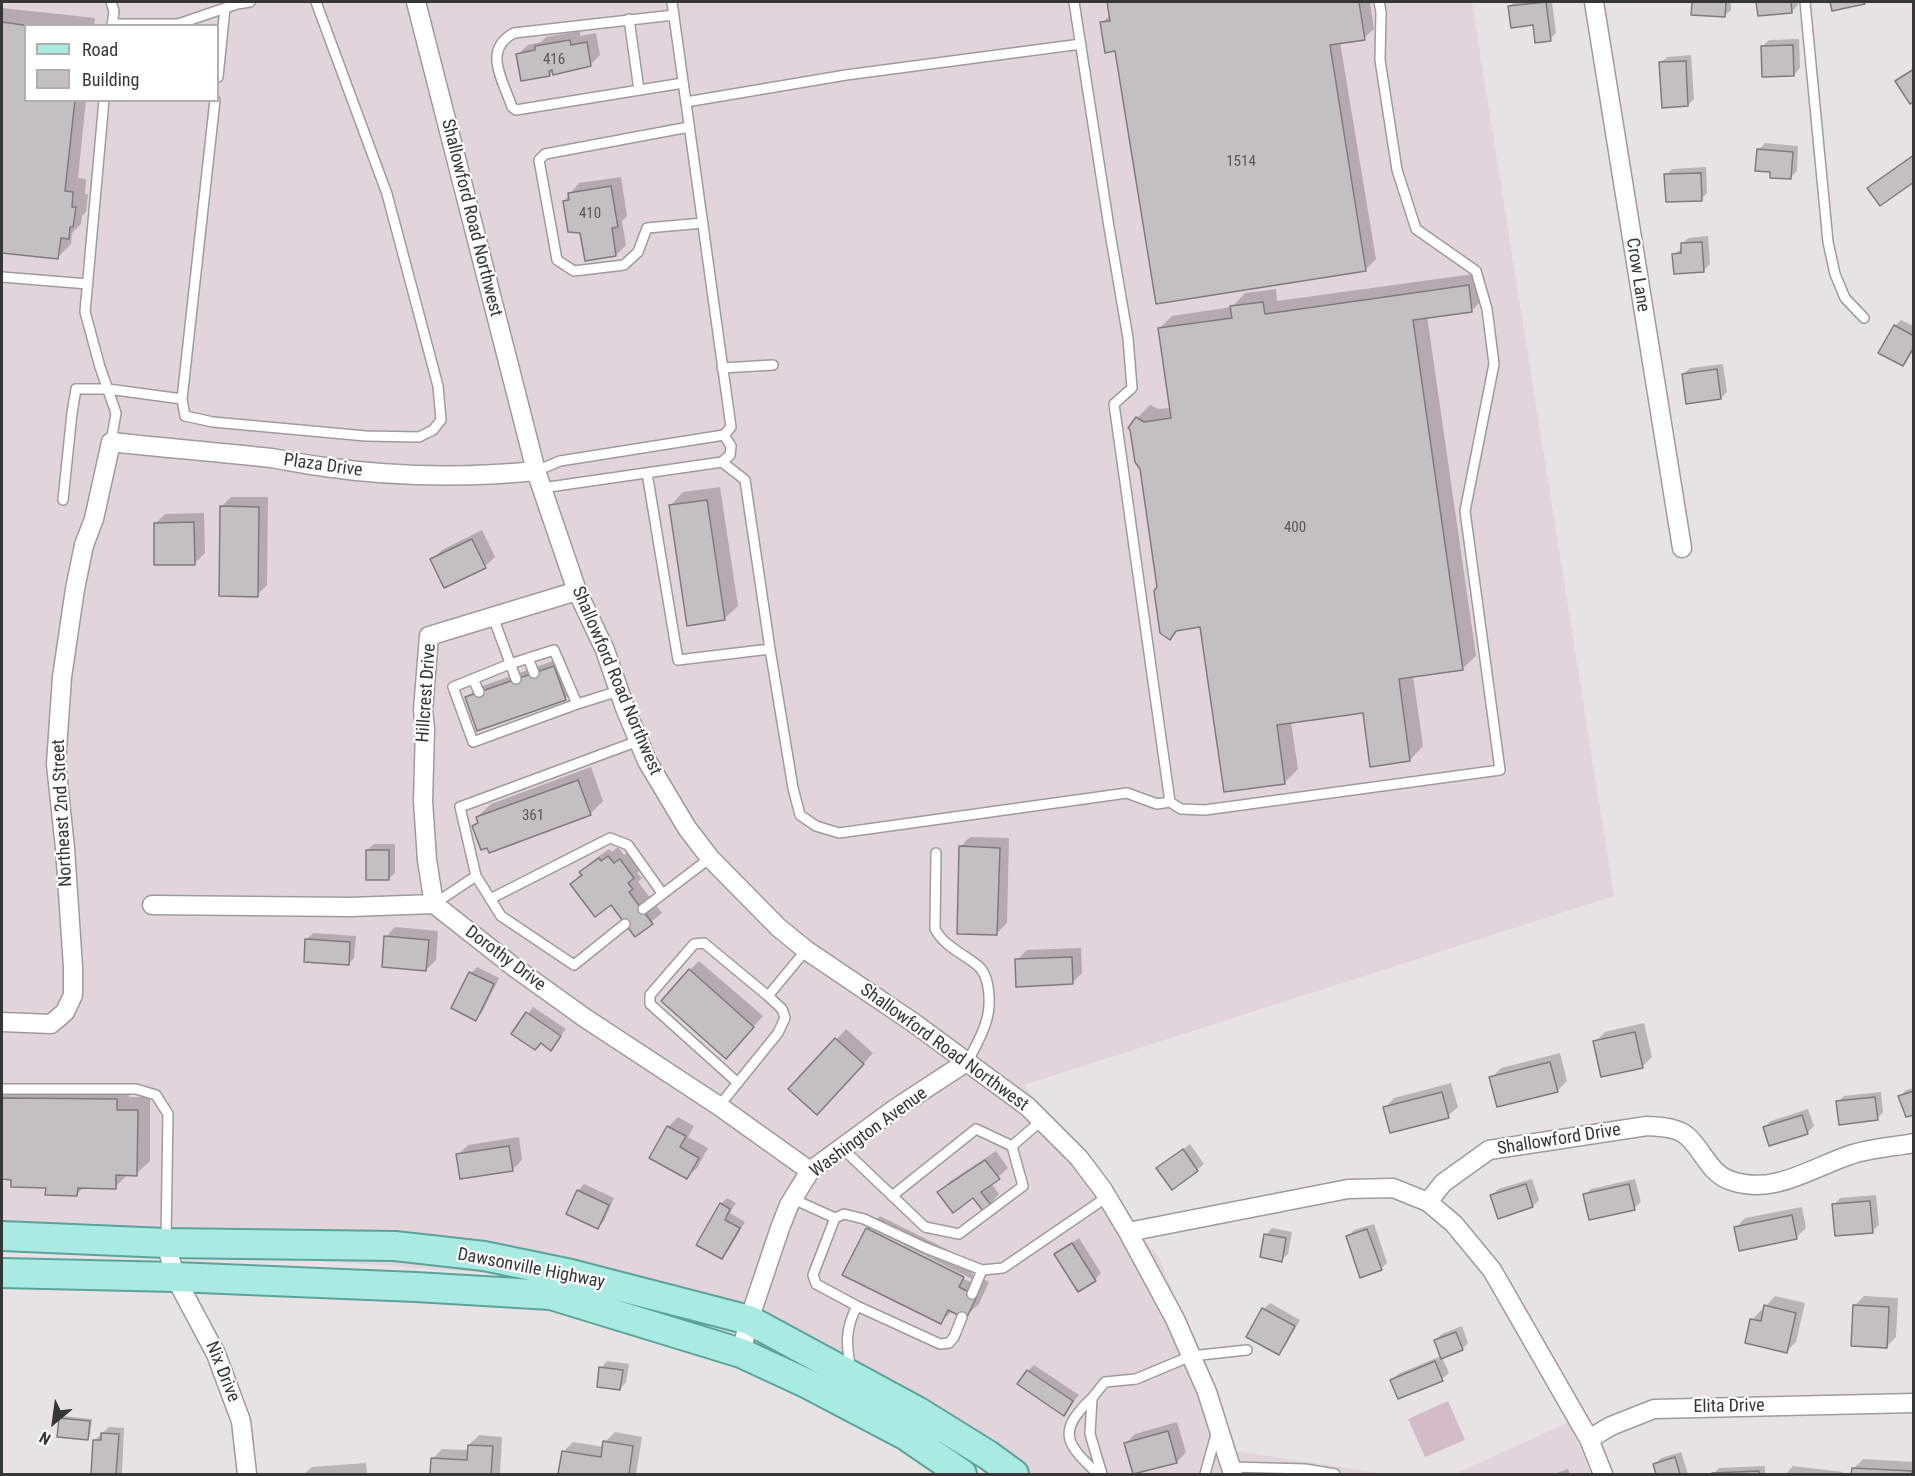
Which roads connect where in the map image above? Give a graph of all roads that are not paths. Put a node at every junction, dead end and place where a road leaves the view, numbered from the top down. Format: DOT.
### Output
graph roads {
  1 [pos="111,2"];
  2 [pos="250,2"];
  3 [pos="316,2"];
  4 [pos="416,2"];
  5 [pos="673,2"];
  6 [pos="1074,2"];
  7 [pos="1379,2"];
  8 [pos="1594,2"];
  9 [pos="1804,2"];
  10 [pos="225,8"];
  11 [pos="674,15"];
  12 [pos="628,19"];
  13 [pos="112,24"];
  14 [pos="178,24"];
  15 [pos="1081,44"];
  16 [pos="219,67"];
  17 [pos="683,83"];
  18 [pos="639,90"];
  19 [pos="104,102"];
  20 [pos="215,102"];
  21 [pos="686,102"];
  22 [pos="689,127"];
  23 [pos="703,224"];
  24 [pos="2,277"];
  25 [pos="88,284"];
  26 [pos="1864,318"];
  27 [pos="772,365"];
  28 [pos="722,368"];
  29 [pos="108,389"];
  30 [pos="182,399"];
  31 [pos="724,435"];
  32 [pos="111,442"];
  33 [pos="722,462"];
  34 [pos="536,471"];
  35 [pos="647,473"];
  36 [pos="542,488"];
  37 [pos="63,500"];
  38 [pos="1682,548"];
  39 [pos="577,591"];
  40 [pos="493,617"];
  41 [pos="770,649"];
  42 [pos="528,658"];
  43 [pos="510,664"];
  44 [pos="534,673"];
  45 [pos="473,679"];
  46 [pos="516,679"];
  47 [pos="619,690"];
  48 [pos="479,692"];
  49 [pos="577,704"];
  50 [pos="638,741"];
  51 [pos="1170,802"];
  52 [pos="936,853"];
  53 [pos="710,858"];
  54 [pos="476,876"];
  55 [pos="662,893"];
  56 [pos="490,899"];
  57 [pos="434,903"];
  58 [pos="153,905"];
  59 [pos="642,909"];
  60 [pos="625,924"];
  61 [pos="806,950"];
  62 [pos="768,996"];
  63 [pos="2,1022"];
  64 [pos="968,1061"];
  65 [pos="738,1083"];
  66 [pos="2,1089"];
  67 [pos="719,1106"];
  68 [pos="1042,1120"];
  69 [pos="1914,1143"];
  70 [pos="1012,1146"];
  71 [pos="842,1148"];
  72 [pos="810,1171"];
  73 [pos="892,1196"];
  74 [pos="1107,1197"];
  75 [pos="794,1199"];
  76 [pos="1428,1202"];
  77 [pos="835,1218"];
  78 [pos="1128,1232"];
  79 [pos="2,1236"];
  80 [pos="166,1243"];
  81 [pos="982,1270"];
  82 [pos="2,1273"];
  83 [pos="175,1277"];
  84 [pos="972,1294"];
  85 [pos="857,1305"];
  86 [pos="962,1317"];
  87 [pos="749,1320"];
  88 [pos="1247,1350"];
  89 [pos="741,1353"];
  90 [pos="1191,1356"];
  91 [pos="852,1375"];
  92 [pos="1092,1398"];
  93 [pos="1914,1403"];
  94 [pos="1218,1425"];
  95 [pos="1589,1439"];
  96 [pos="1233,1471"];
  97 [pos="1306,1473"];
  98 [pos="247,1474"];
  99 [pos="962,1474"];
  100 [pos="1014,1474"];
  101 [pos="1100,1474"];
  102 [pos="1205,1474"];
  103 [pos="1335,1474"];
  104 [pos="1603,1474"];
  1 -- 13 [label="lane"];
  2 -- 10 [label="lane"];
  3 -- 30 [label="lane"];
  4 -- 34 [label="street, Shallowford Road Northwest"];
  5 -- 11 [label="lane"];
  6 -- 15 [label="lane"];
  7 -- 51 [label="lane"];
  8 -- 38 [label="street, Crow Lane"];
  9 -- 26 [label="lane"];
  10 -- 14 [label="lane"];
  10 -- 16 [label="lane"];
  11 -- 12 [label="lane"];
  11 -- 17 [label="lane"];
  12 -- 18 [label="lane"];
  12 -- 18 [label="lane"];
  15 -- 21 [label="lane"];
  15 -- 51 [label="lane"];
  17 -- 18 [label="lane"];
  17 -- 21 [label="lane"];
  19 -- 25 [label="lane"];
  20 -- 30 [label="lane"];
  21 -- 22 [label="lane"];
  22 -- 23 [label="lane"];
  22 -- 23 [label="lane"];
  23 -- 28 [label="lane"];
  24 -- 25 [label="lane"];
  25 -- 29 [label="lane"];
  27 -- 28 [label="lane"];
  28 -- 31 [label="lane"];
  29 -- 30 [label="lane"];
  29 -- 32 [label="lane"];
  29 -- 37 [label="lane"];
  31 -- 33 [label="lane"];
  31 -- 34 [label="lane"];
  32 -- 34 [label="street, Plaza Drive"];
  32 -- 63 [label="street, Northeast 2nd Street"];
  33 -- 35 [label="lane"];
  33 -- 41 [label="lane"];
  34 -- 36 [label="street, Shallowford Road Northwest"];
  35 -- 36 [label="lane"];
  35 -- 41 [label="lane"];
  36 -- 39 [label="street, Shallowford Road Northwest"];
  39 -- 40 [label="street, Hillcrest Drive"];
  39 -- 47 [label="street, Shallowford Road Northwest"];
  40 -- 43 [label="lane"];
  40 -- 57 [label="street, Hillcrest Drive"];
  41 -- 51 [label="lane"];
  42 -- 43 [label="lane"];
  42 -- 44 [label="lane"];
  42 -- 49 [label="lane"];
  43 -- 45 [label="lane"];
  43 -- 46 [label="lane"];
  45 -- 48 [label="lane"];
  45 -- 49 [label="lane"];
  47 -- 49 [label="lane"];
  47 -- 50 [label="street, Shallowford Road Northwest"];
  50 -- 53 [label="street, Shallowford Road Northwest"];
  50 -- 54 [label="lane"];
  52 -- 64 [label="lane"];
  53 -- 55 [label="lane"];
  53 -- 61 [label="street, Shallowford Road Northwest"];
  54 -- 56 [label="lane"];
  54 -- 57 [label="lane"];
  55 -- 56 [label="lane"];
  55 -- 59 [label="lane"];
  56 -- 60 [label="lane"];
  57 -- 58 [label="street"];
  57 -- 67 [label="street, Dorothy Drive"];
  61 -- 62 [label="lane"];
  61 -- 64 [label="street, Shallowford Road Northwest"];
  62 -- 65 [label="lane"];
  62 -- 65 [label="lane"];
  64 -- 68 [label="street, Shallowford Road Northwest"];
  64 -- 71 [label="street, Washington Avenue"];
  65 -- 67 [label="lane"];
  66 -- 80 [label="lane"];
  67 -- 72 [label="street, Dorothy Drive"];
  68 -- 70 [label="lane"];
  68 -- 74 [label="street, Shallowford Road Northwest"];
  69 -- 76 [label="street, Shallowford Drive"];
  70 -- 73 [label="lane"];
  70 -- 73 [label="lane"];
  71 -- 72 [label="street, Washington Avenue"];
  71 -- 73 [label="lane"];
  72 -- 75 [label="street, Washington Avenue"];
  74 -- 78 [label="street, Shallowford Road Northwest"];
  74 -- 81 [label="lane"];
  75 -- 77 [label="lane"];
  75 -- 87 [label="street, Washington Avenue"];
  76 -- 78 [label="street"];
  76 -- 95 [label="street"];
  77 -- 81 [label="lane"];
  77 -- 85 [label="lane"];
  78 -- 90 [label="street, Shallowford Road Northwest"];
  79 -- 80 [label="main road, Dawsonville Highway"];
  80 -- 83 [label="street, Nix Drive"];
  80 -- 87 [label="main road, Dawsonville Highway"];
  81 -- 84 [label="lane"];
  82 -- 83 [label="main road, Dawsonville Highway"];
  83 -- 89 [label="main road, Dawsonville Highway"];
  83 -- 98 [label="street, Nix Drive"];
  85 -- 86 [label="lane"];
  85 -- 91 [label="lane"];
  87 -- 89 [label="street, Washington Avenue"];
  87 -- 91 [label="main road, Dawsonville Highway"];
  88 -- 90 [label="lane"];
  89 -- 99 [label="main road, Dawsonville Highway"];
  90 -- 92 [label="lane"];
  90 -- 94 [label="street, Shallowford Road Northwest"];
  91 -- 100 [label="main road, Dawsonville Highway"];
  92 -- 101 [label="lane"];
  92 -- 101 [label="lane"];
  93 -- 95 [label="street, Elita Drive"];
  94 -- 96 [label="street, Shallowford Road Northwest"];
  94 -- 102 [label="lane"];
  95 -- 104 [label="street"];
  96 -- 97 [label="lane"];
  97 -- 103 [label="lane"];
}
